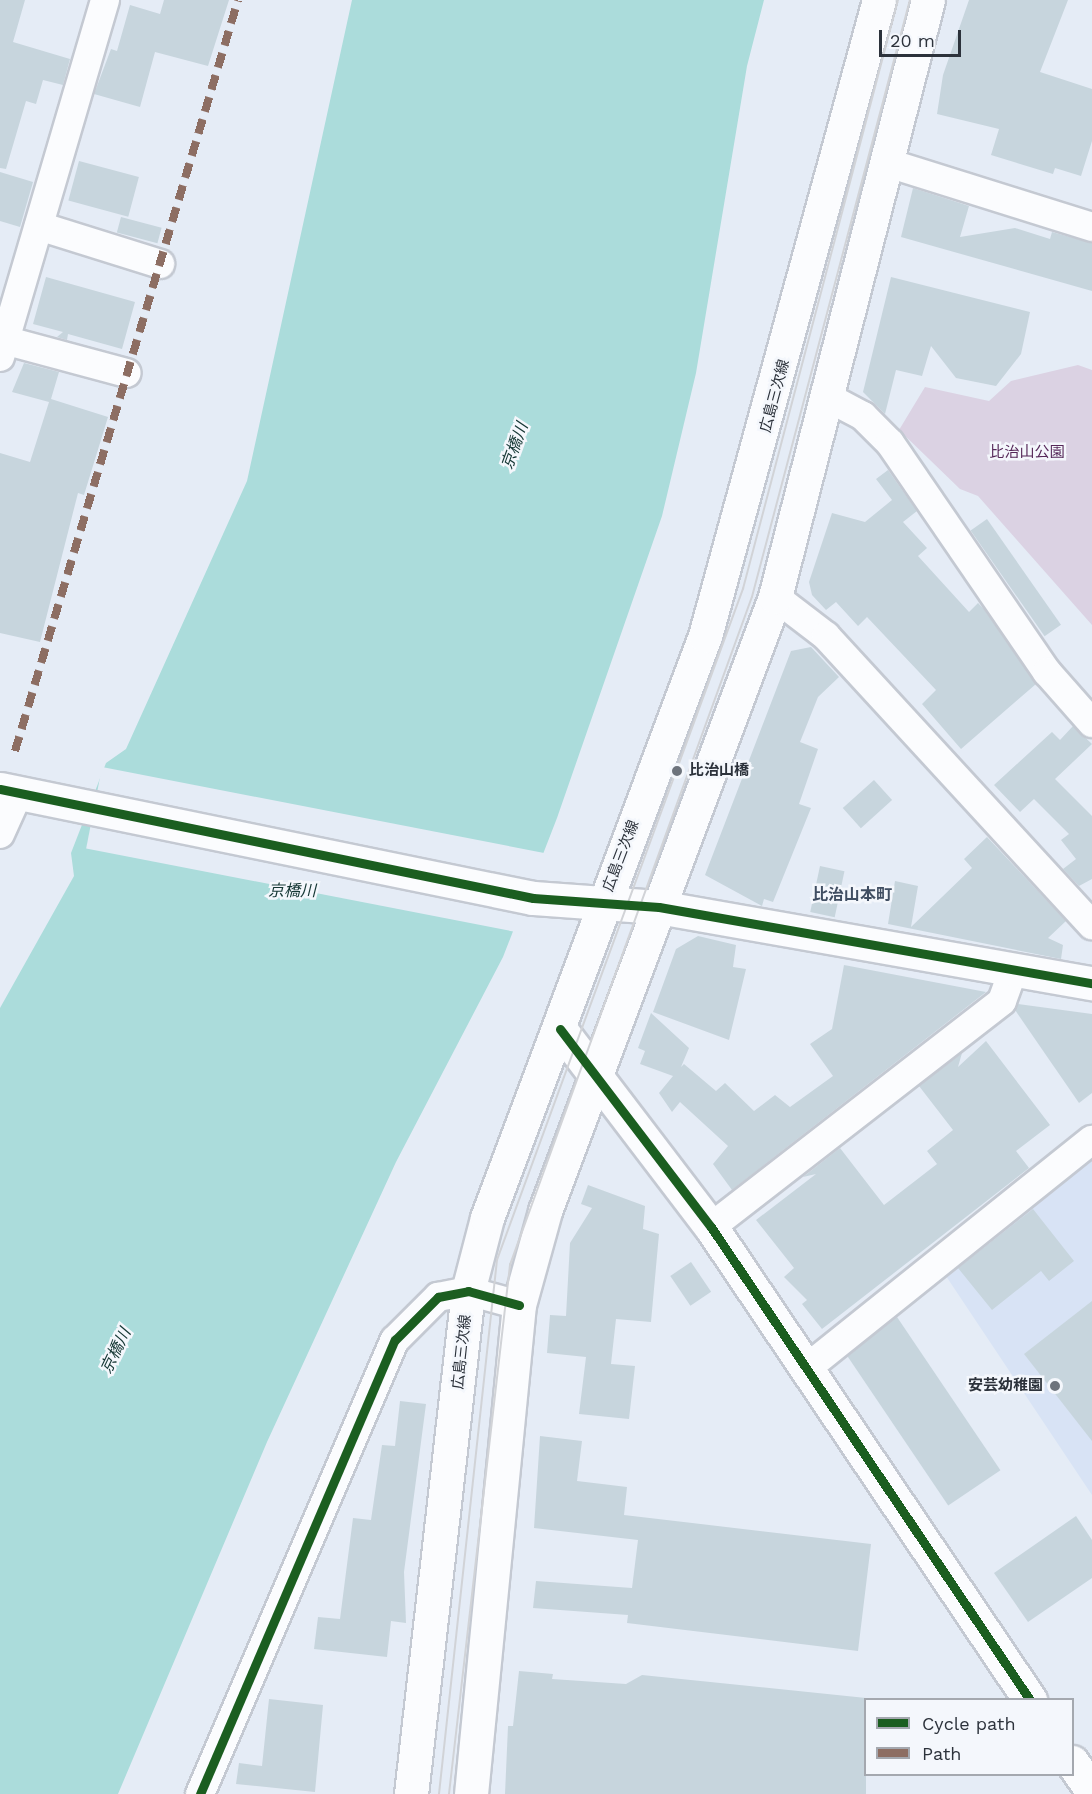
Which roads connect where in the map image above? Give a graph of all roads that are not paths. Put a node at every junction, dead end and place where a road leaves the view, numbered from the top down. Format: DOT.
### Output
graph roads {
  1 [pos="105,0"];
  2 [pos="879,0"];
  3 [pos="928,0"];
  4 [pos="885,162"];
  5 [pos="39,226"];
  6 [pos="1092,227"];
  7 [pos="160,264"];
  8 [pos="2,345"];
  9 [pos="127,372"];
  10 [pos="827,396"];
  11 [pos="776,597"];
  12 [pos="1092,723"];
  13 [pos="10,790"];
  14 [pos="0,834"];
  15 [pos="603,902"];
  16 [pos="659,907"];
  17 [pos="1092,925"];
  18 [pos="1012,973"];
  19 [pos="1092,983"];
  20 [pos="560,1029"];
  21 [pos="599,1076"];
  22 [pos="1092,1140"];
  23 [pos="711,1227"];
  24 [pos="468,1291"];
  25 [pos="519,1305"];
  26 [pos="807,1368"];
  27 [pos="1029,1698"];
  28 [pos="1074,1765"];
  29 [pos="1092,1791"];
  30 [pos="200,1794"];
  31 [pos="411,1794"];
  32 [pos="471,1794"];
  1 -- 5 [label="street"];
  2 -- 15 [label="main road, 広島三次線"];
  3 -- 4 [label="main road"];
  4 -- 6 [label="street"];
  4 -- 10 [label="main road"];
  5 -- 7 [label="street"];
  5 -- 8 [label="street"];
  8 -- 9 [label="street"];
  10 -- 11 [label="main road"];
  10 -- 12 [label="street"];
  11 -- 16 [label="main road"];
  11 -- 17 [label="street"];
  13 -- 14 [label="street"];
  13 -- 15 [label="main road"];
  15 -- 16 [label="main road"];
  15 -- 20 [label="main road, 広島三次線"];
  16 -- 18 [label="main road"];
  16 -- 21 [label="main road"];
  18 -- 19 [label="main road"];
  18 -- 23 [label="street"];
  20 -- 21 [label="main road"];
  20 -- 24 [label="main road, 広島三次線"];
  21 -- 23 [label="main road"];
  21 -- 25 [label="main road"];
  22 -- 26 [label="street"];
  23 -- 26 [label="main road"];
  24 -- 25 [label="street"];
  24 -- 30 [label="street"];
  24 -- 31 [label="main road, 広島三次線"];
  25 -- 32 [label="main road"];
  26 -- 27 [label="main road"];
  28 -- 29 [label="main road"];
}
